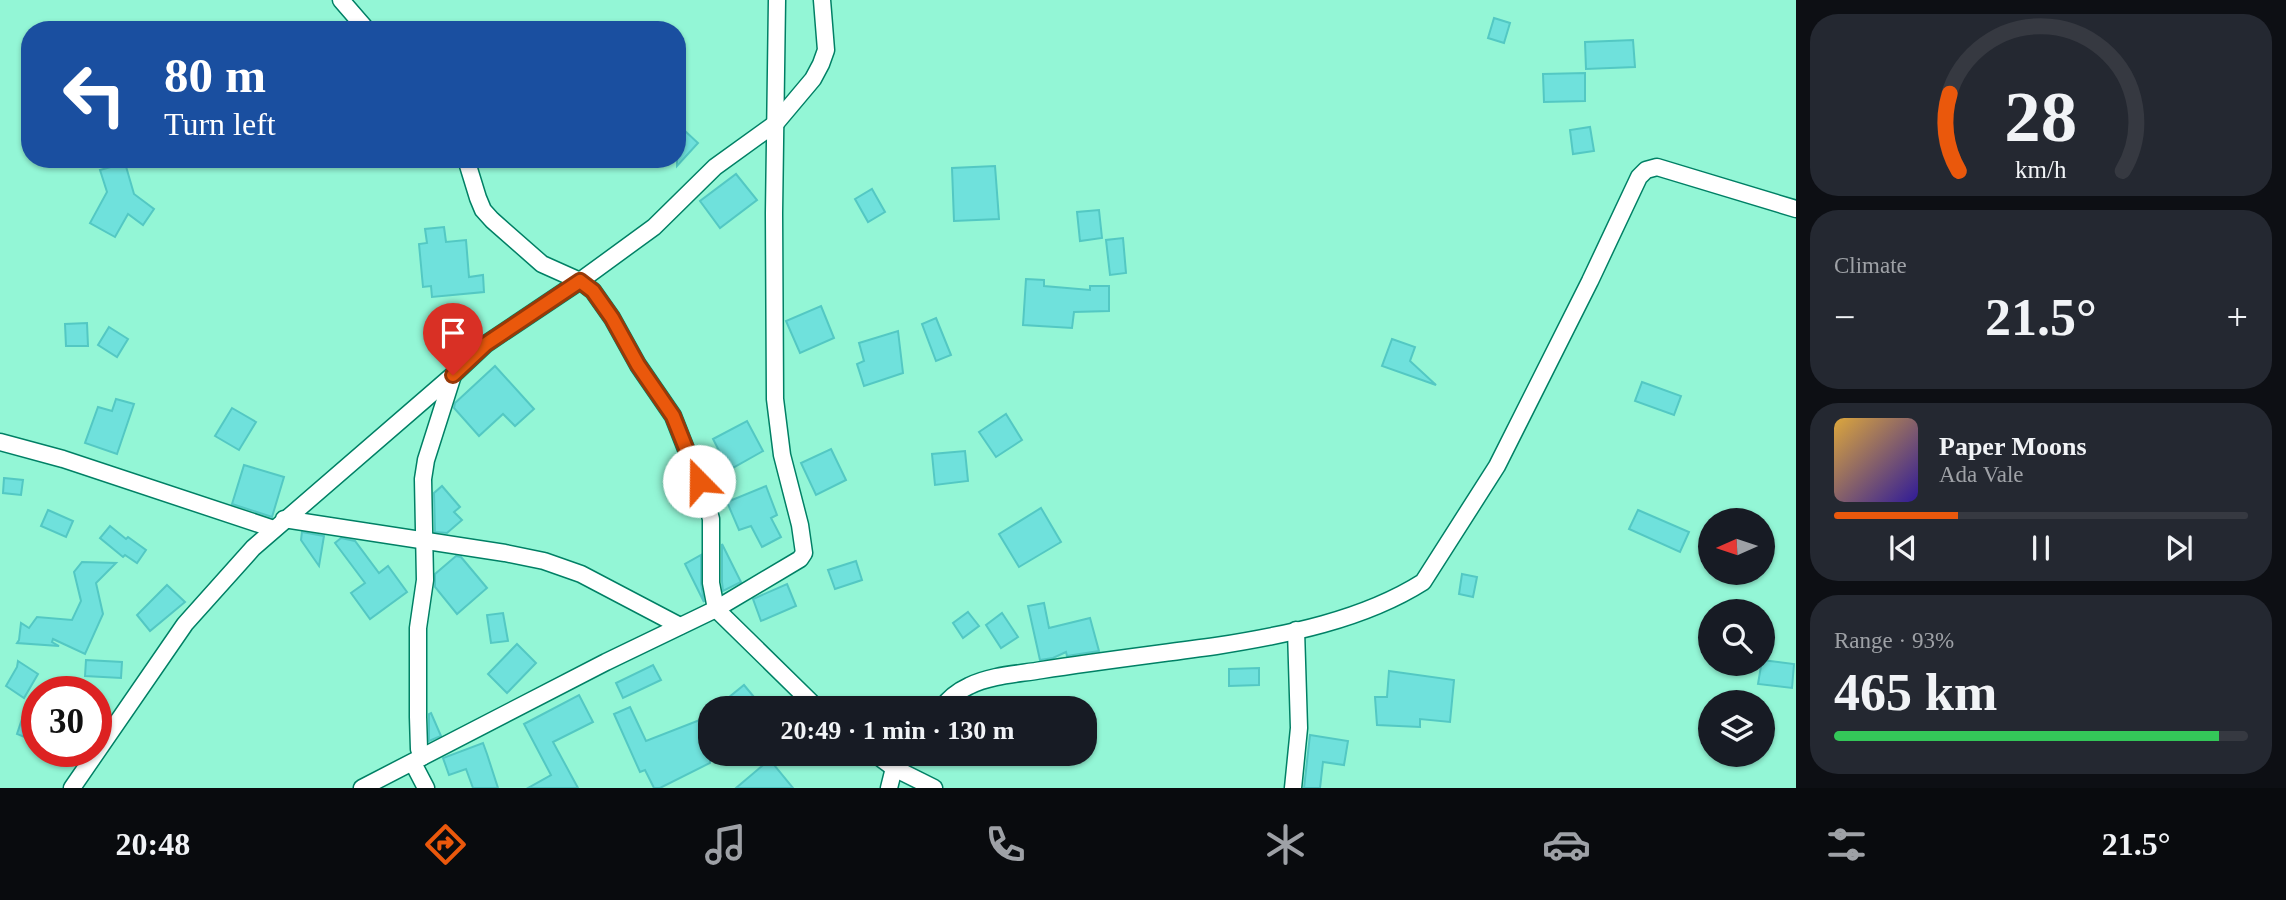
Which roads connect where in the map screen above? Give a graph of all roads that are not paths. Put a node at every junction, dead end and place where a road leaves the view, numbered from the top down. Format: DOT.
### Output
graph roads {
  1 [pos="341,0"];
  2 [pos="778,0"];
  3 [pos="822,0"];
  4 [pos="359,21"];
  5 [pos="776,123"];
  6 [pos="469,168"];
  7 [pos="1796,209"];
  8 [pos="580,281"];
  9 [pos="453,375"];
  10 [pos="0,442"];
  11 [pos="279,524"];
  12 [pos="425,541"];
  13 [pos="716,609"];
  14 [pos="680,626"];
  15 [pos="1296,629"];
  16 [pos="805,696"];
  17 [pos="954,696"];
  18 [pos="417,760"];
  19 [pos="891,766"];
  20 [pos="894,768"];
  21 [pos="72,788"];
  22 [pos="362,788"];
  23 [pos="426,788"];
  24 [pos="889,788"];
  25 [pos="934,788"];
  26 [pos="1293,788"];
  1 -- 4 [label="street"];
  2 -- 5 [label="street"];
  3 -- 5 [label="street"];
  5 -- 8 [label="street"];
  5 -- 13 [label="street"];
  6 -- 8 [label="street"];
  7 -- 15 [label="street"];
  8 -- 9 [label="street"];
  8 -- 13 [label="street"];
  9 -- 11 [label="street"];
  9 -- 12 [label="street"];
  10 -- 11 [label="street"];
  11 -- 12 [label="street"];
  11 -- 21 [label="street"];
  12 -- 14 [label="street"];
  12 -- 18 [label="street"];
  13 -- 14 [label="street"];
  13 -- 16 [label="street"];
  14 -- 18 [label="street"];
  15 -- 17 [label="street"];
  15 -- 26 [label="street"];
  18 -- 22 [label="street"];
  18 -- 23 [label="street"];
  19 -- 20 [label="street"];
  20 -- 24 [label="street"];
  20 -- 25 [label="street"];
}
